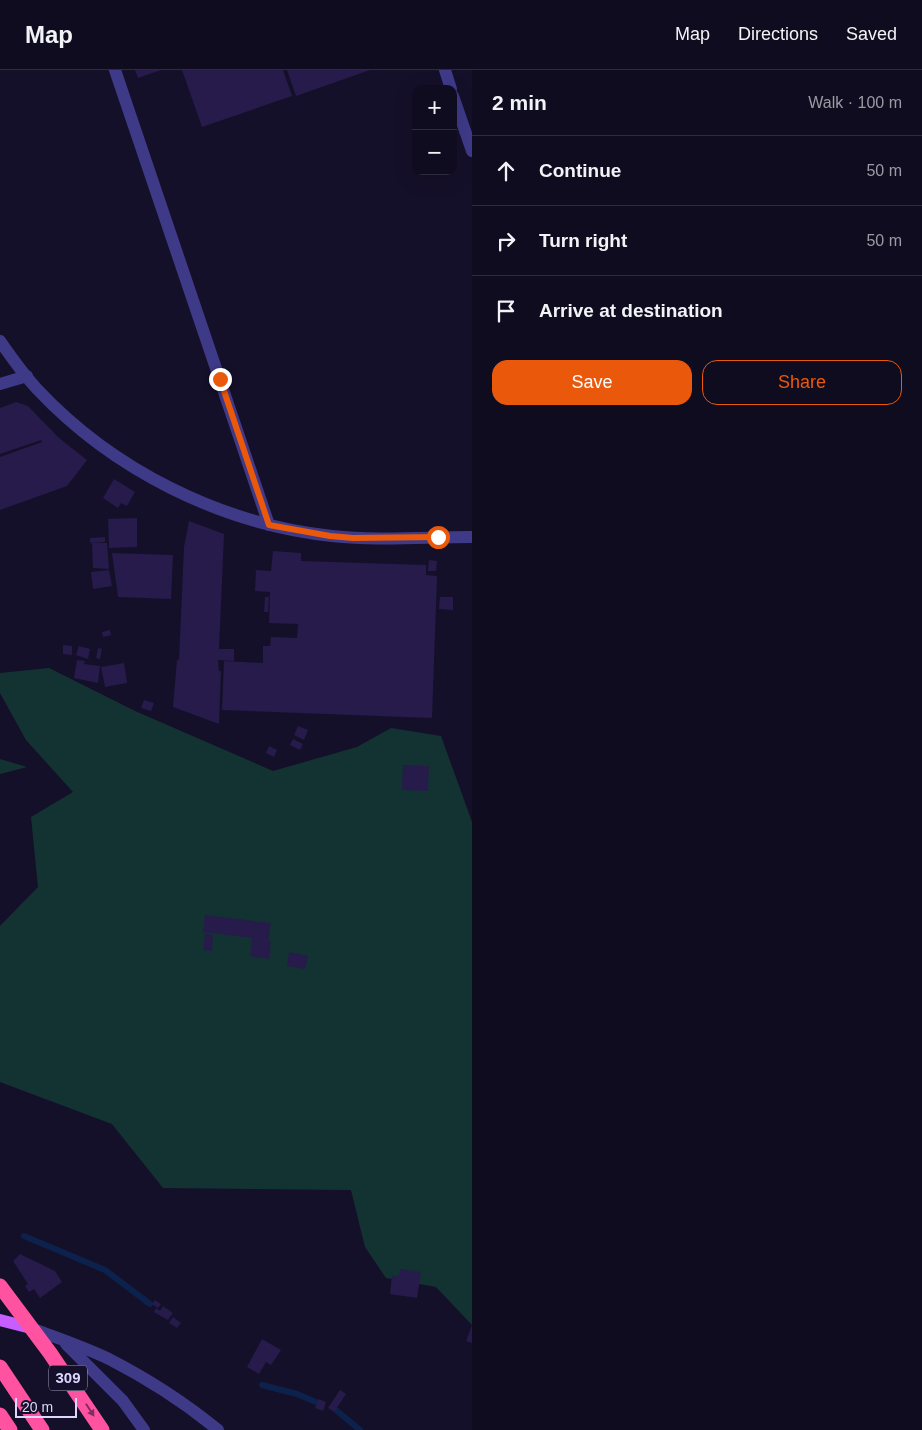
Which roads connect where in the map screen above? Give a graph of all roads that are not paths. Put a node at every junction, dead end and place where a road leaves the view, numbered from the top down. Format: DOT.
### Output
graph roads {
  1 [pos="115,70"];
  2 [pos="444,70"];
  3 [pos="450,85"];
  4 [pos="457,108"];
  5 [pos="472,151"];
  6 [pos="0,341"];
  7 [pos="26,376"];
  8 [pos="0,384"];
  9 [pos="269,525"];
  10 [pos="472,536"];
  11 [pos="0,1286"];
  12 [pos="0,1320"];
  13 [pos="31,1328"];
  14 [pos="63,1340"];
  15 [pos="3,1371"];
  16 [pos="0,1415"];
  17 [pos="10,1430"];
  18 [pos="42,1430"];
  19 [pos="102,1430"];
  20 [pos="144,1430"];
  21 [pos="218,1430"];
  1 -- 9 [label="street"];
  2 -- 3 [label="street"];
  4 -- 5 [label="street"];
  6 -- 7 [label="street"];
  7 -- 8 [label="street"];
  7 -- 9 [label="street"];
  9 -- 10 [label="street"];
  11 -- 13 [label="highway, 309"];
  12 -- 13 [label="main road"];
  13 -- 14 [label="street"];
  13 -- 19 [label="highway, 309, one-way"];
  14 -- 20 [label="street"];
  14 -- 21 [label="street"];
  15 -- 18 [label="highway"];
  16 -- 17 [label="highway"];
}
